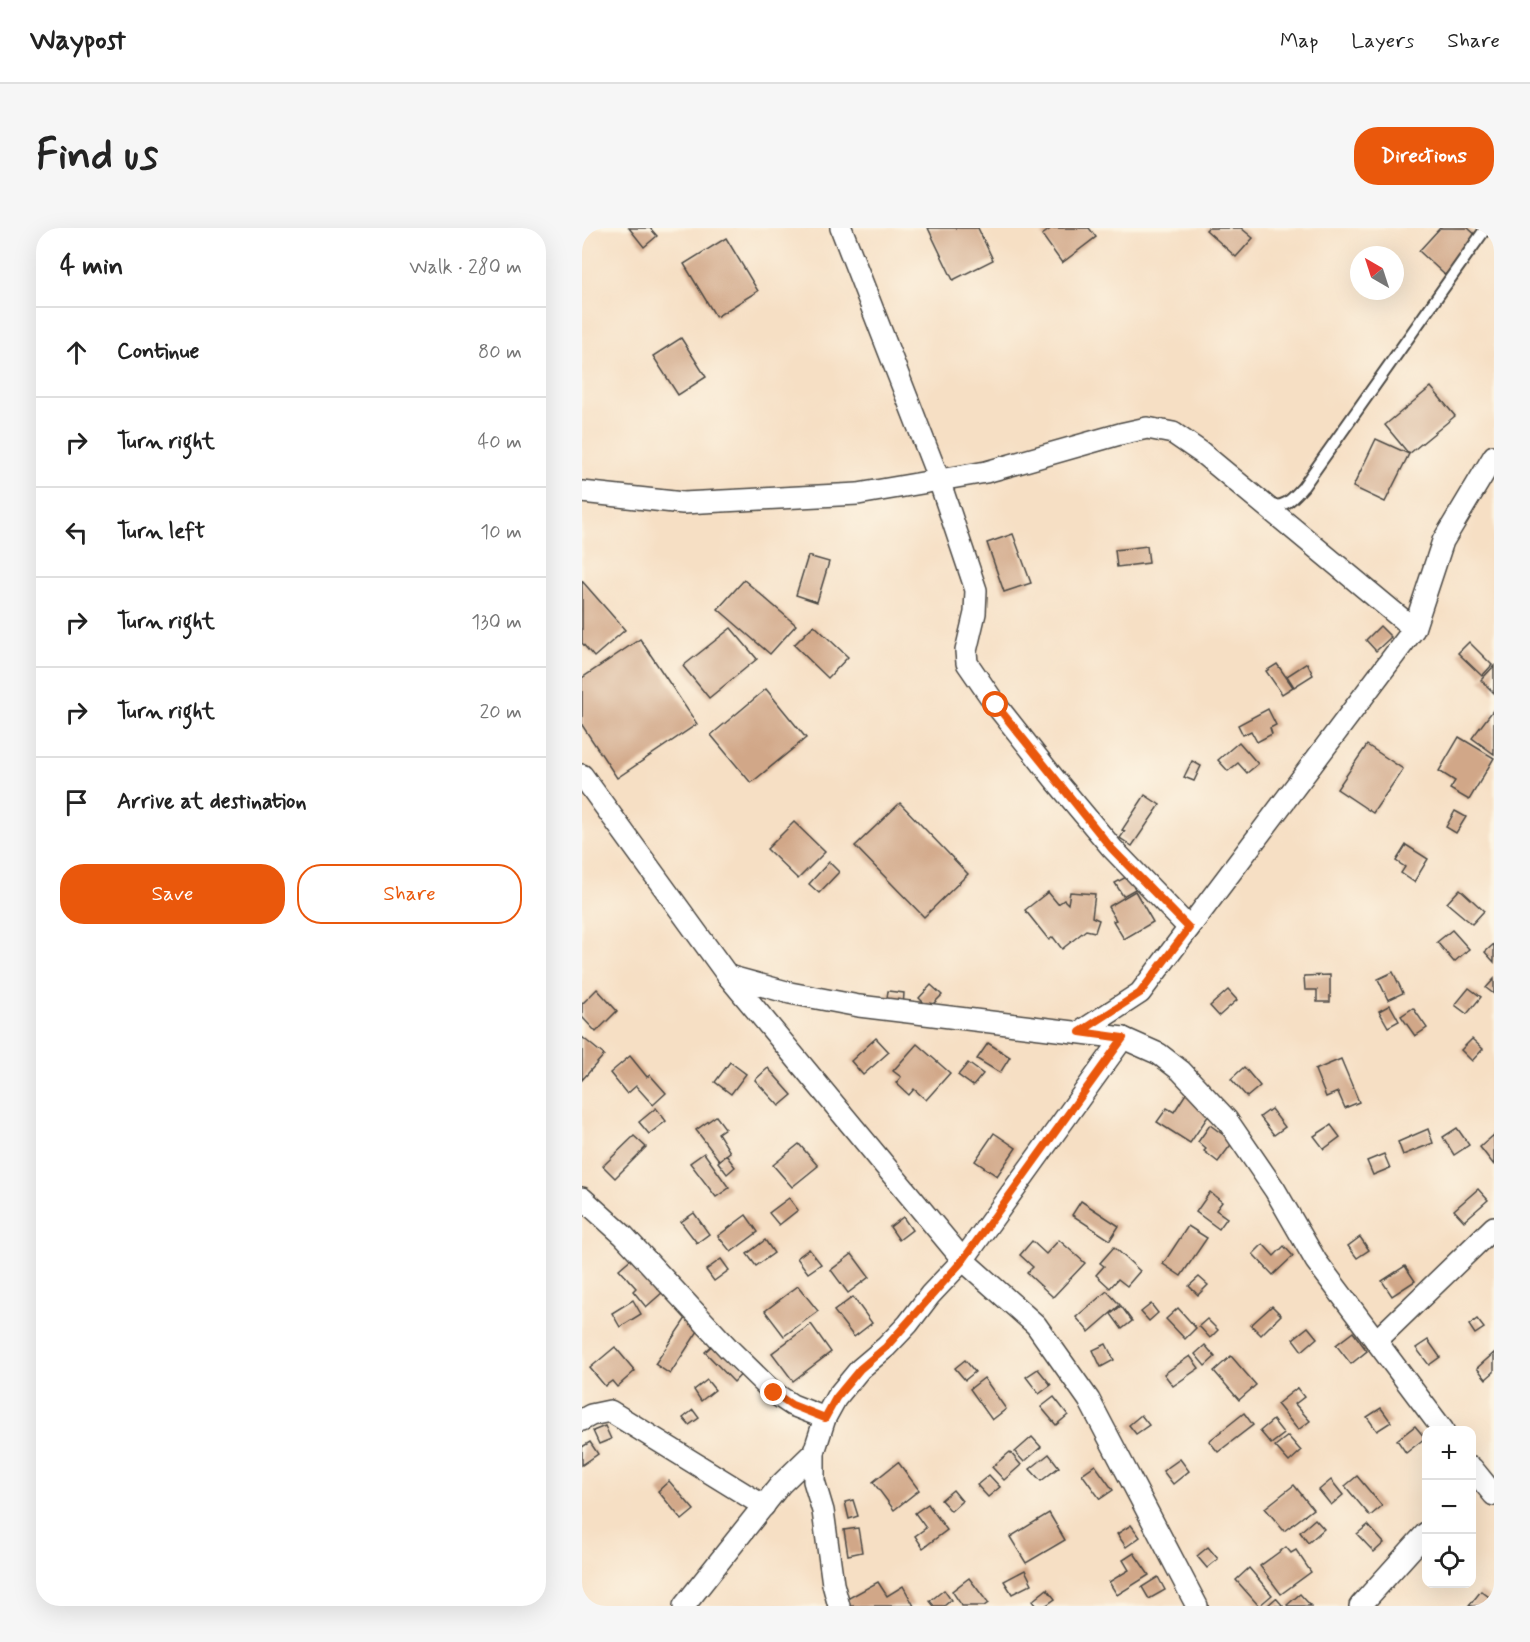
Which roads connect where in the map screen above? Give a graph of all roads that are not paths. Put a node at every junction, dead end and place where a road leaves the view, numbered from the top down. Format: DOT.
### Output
graph roads {
  1 [pos="841,228"];
  2 [pos="1486,228"];
  3 [pos="1494,456"];
  4 [pos="939,480"];
  5 [pos="582,492"];
  6 [pos="1263,504"];
  7 [pos="1414,629"];
  8 [pos="582,774"];
  9 [pos="1189,928"];
  10 [pos="728,976"];
  11 [pos="1080,1032"];
  12 [pos="1123,1038"];
  13 [pos="582,1198"];
  14 [pos="1494,1227"];
  15 [pos="963,1260"];
  16 [pos="1376,1341"];
  17 [pos="825,1418"];
  18 [pos="582,1420"];
  19 [pos="1439,1426"];
  20 [pos="814,1452"];
  21 [pos="1476,1478"];
  22 [pos="1494,1495"];
  23 [pos="764,1506"];
  24 [pos="1425,1534"];
  25 [pos="684,1606"];
  26 [pos="839,1606"];
  27 [pos="1197,1606"];
  28 [pos="1360,1606"];
  1 -- 4 [label="street"];
  2 -- 6 [label="lane"];
  3 -- 7 [label="street"];
  4 -- 5 [label="street"];
  4 -- 6 [label="street"];
  4 -- 9 [label="street"];
  6 -- 7 [label="street"];
  7 -- 9 [label="street"];
  8 -- 10 [label="street"];
  9 -- 11 [label="street"];
  10 -- 11 [label="street"];
  10 -- 15 [label="street"];
  11 -- 12 [label="street"];
  12 -- 15 [label="street"];
  12 -- 16 [label="street"];
  13 -- 17 [label="street"];
  14 -- 16 [label="street"];
  15 -- 17 [label="street"];
  15 -- 27 [label="street"];
  16 -- 19 [label="street"];
  17 -- 20 [label="street"];
  18 -- 23 [label="street"];
  20 -- 23 [label="street"];
  20 -- 26 [label="street"];
  21 -- 22 [label="street"];
  23 -- 25 [label="street"];
  24 -- 28 [label="street"];
}
